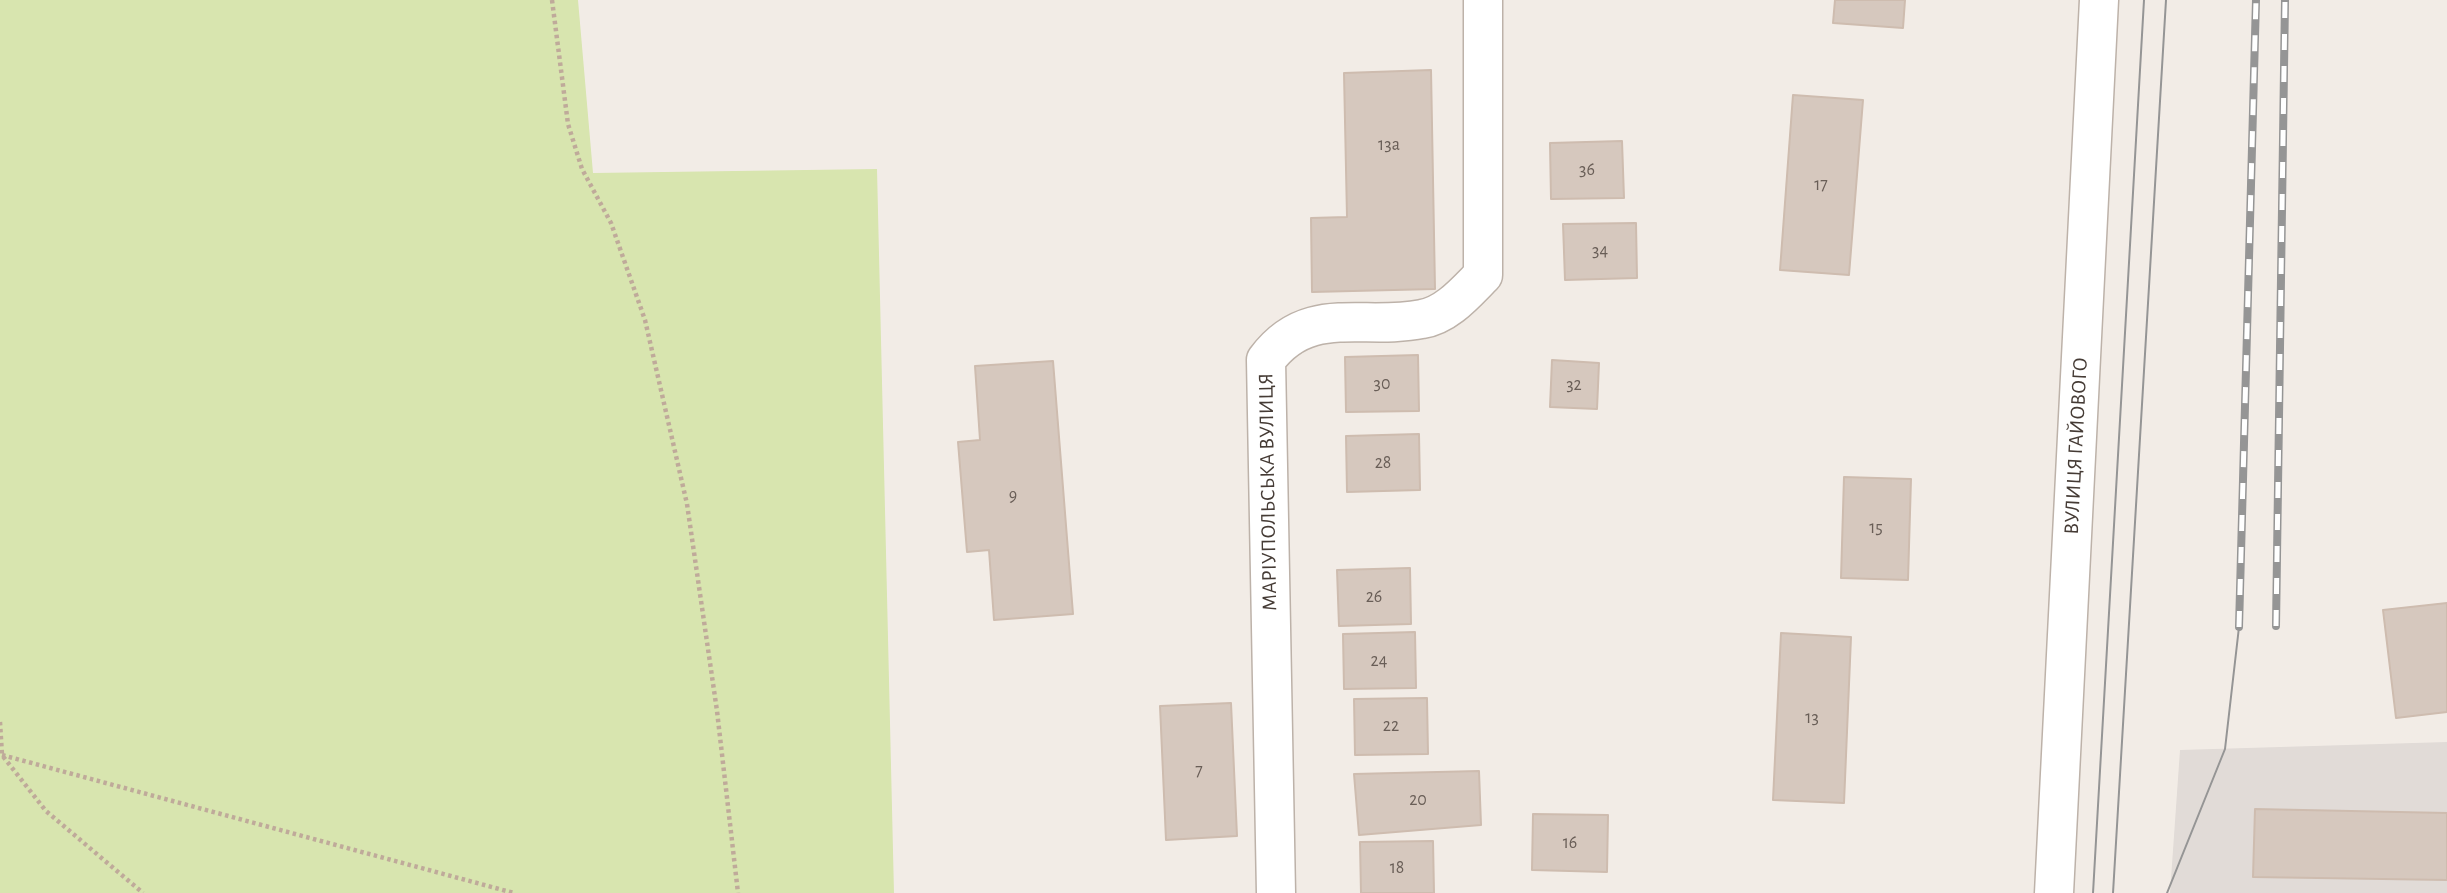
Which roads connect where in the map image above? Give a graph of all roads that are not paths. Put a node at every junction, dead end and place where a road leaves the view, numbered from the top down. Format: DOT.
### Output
graph roads {
  1 [pos="1483,0"];
  2 [pos="2099,0"];
  3 [pos="1276,893"];
  4 [pos="2054,893"];
  1 -- 3 [label="street, МАРІУПОЛЬСЬКА ВУЛИЦЯ"];
  2 -- 4 [label="street, ВУЛИЦЯ ГАЙОВОГО"];
}
